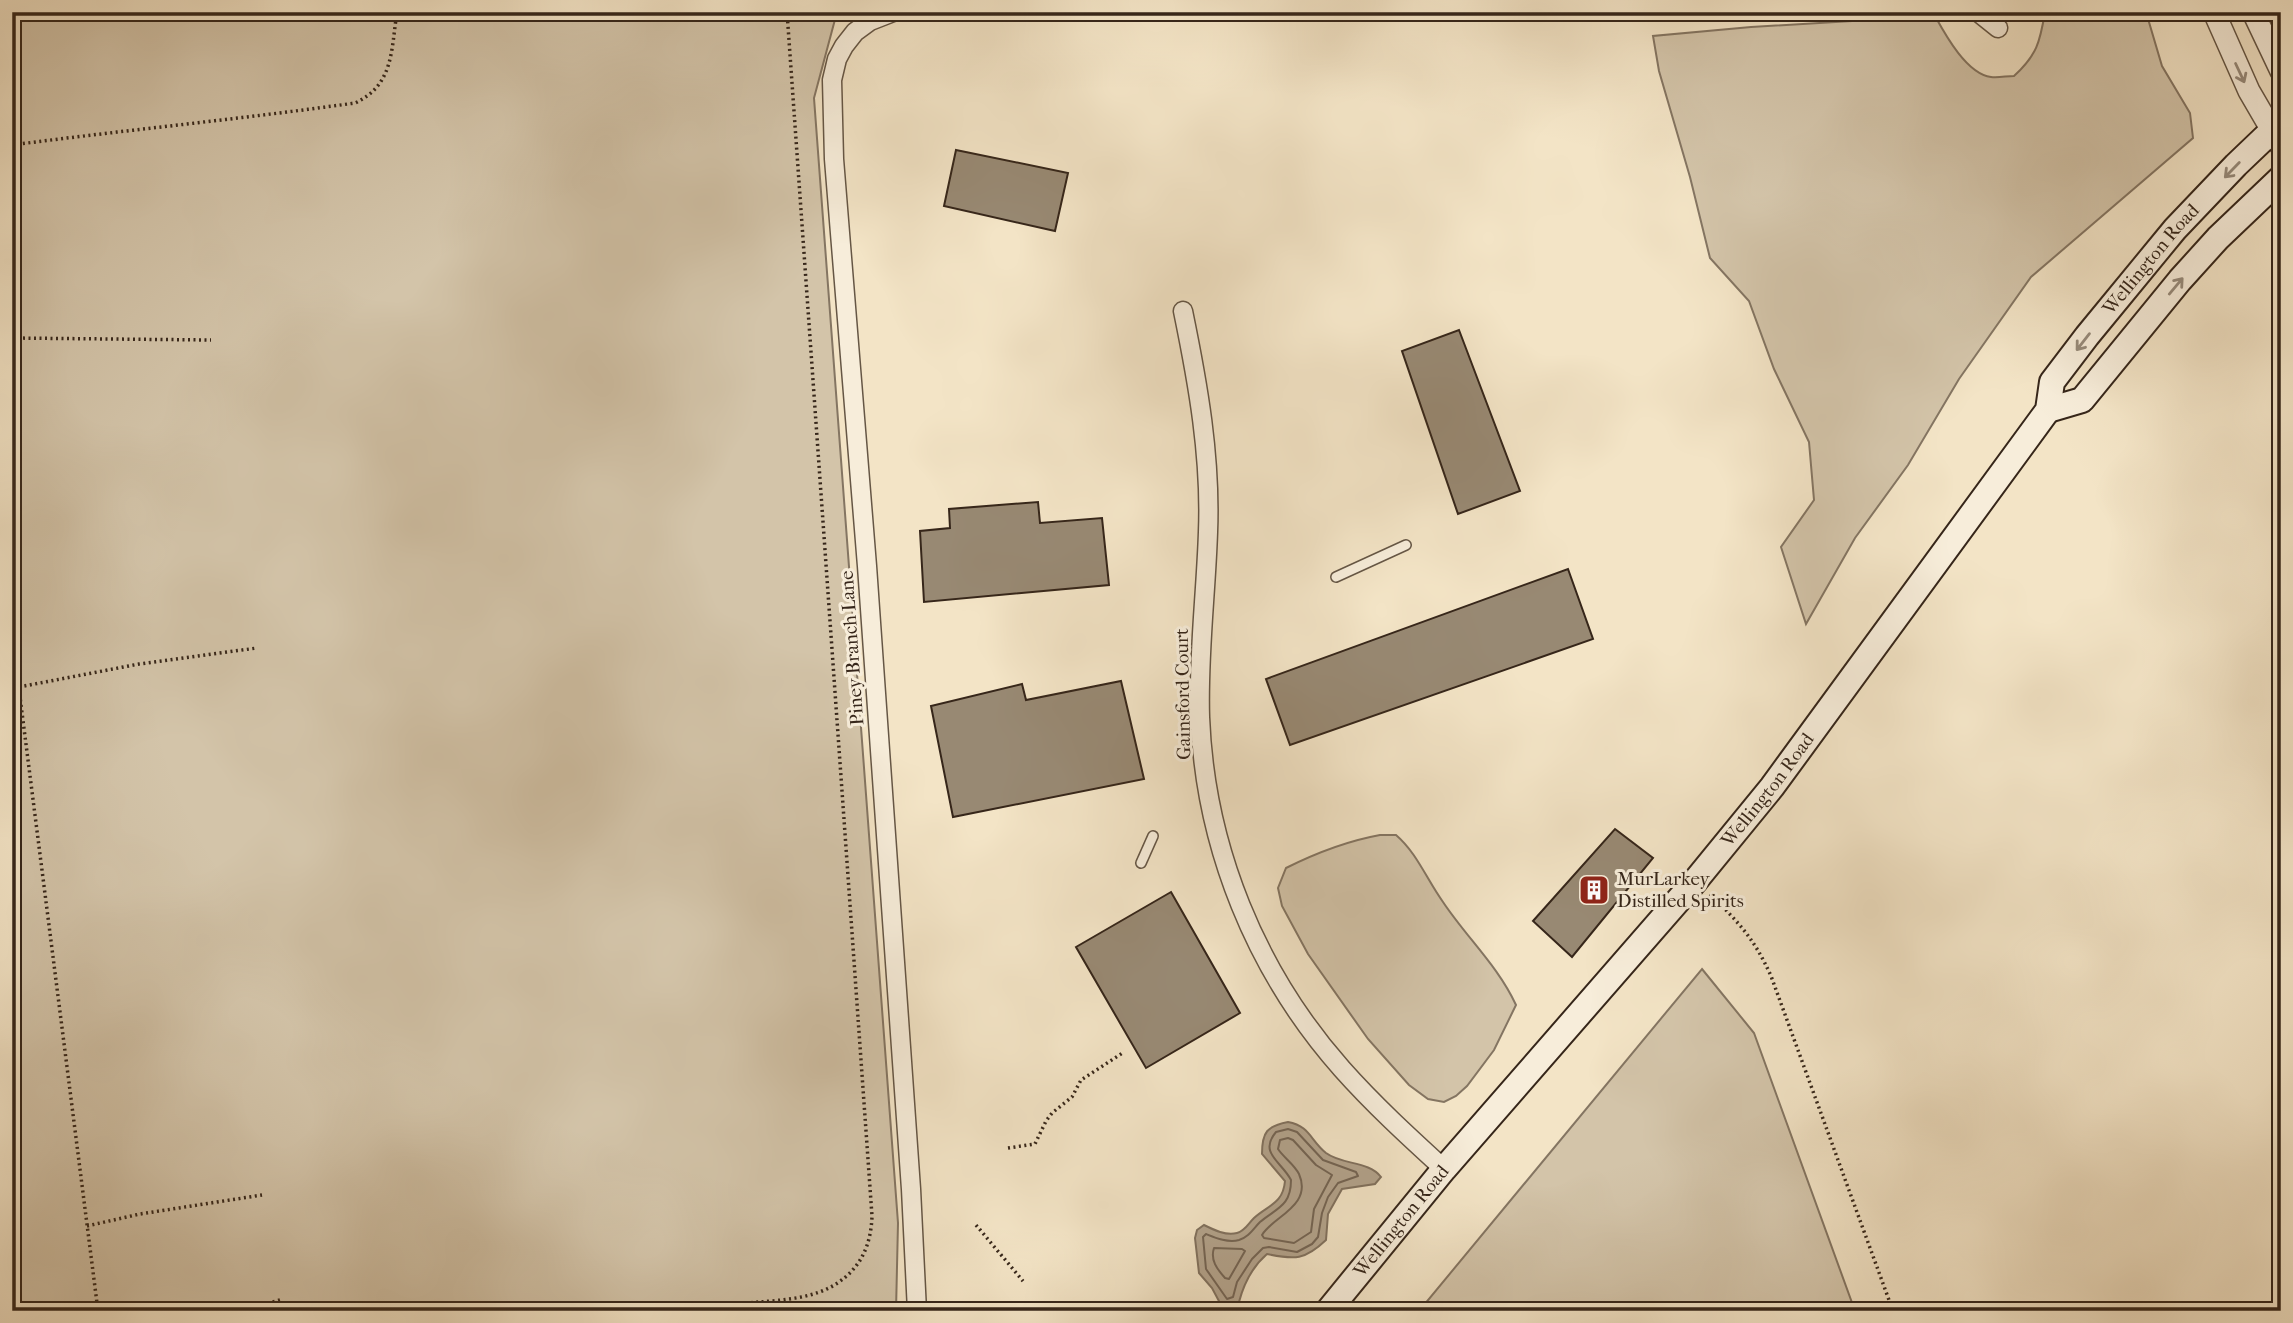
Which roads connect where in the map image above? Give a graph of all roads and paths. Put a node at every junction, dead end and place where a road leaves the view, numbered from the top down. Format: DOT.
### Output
graph roads {
  1 [pos="397,12"];
  2 [pos="787,12"];
  3 [pos="1978,12"];
  4 [pos="2214,12"];
  5 [pos="2253,12"];
  6 [pos="886,13"];
  7 [pos="1998,28"];
  8 [pos="2281,71"];
  9 [pos="2278,133"];
  10 [pos="12,145"];
  11 [pos="2281,178"];
  12 [pos="1184,311"];
  13 [pos="12,338"];
  14 [pos="211,340"];
  15 [pos="2048,410"];
  16 [pos="1406,545"];
  17 [pos="1336,577"];
  18 [pos="12,634"];
  19 [pos="257,648"];
  20 [pos="19,687"];
  21 [pos="1153,836"];
  22 [pos="1141,863"];
  23 [pos="1696,880"];
  24 [pos="1124,1052"];
  25 [pos="1008,1148"];
  26 [pos="1444,1169"];
  27 [pos="262,1195"];
  28 [pos="976,1225"];
  29 [pos="88,1226"];
  30 [pos="1023,1281"];
  31 [pos="283,1298"];
  32 [pos="98,1305"];
  33 [pos="44,1311"];
  34 [pos="99,1311"];
  35 [pos="241,1311"];
  36 [pos="608,1311"];
  37 [pos="917,1311"];
  38 [pos="1328,1311"];
  39 [pos="1893,1311"];
  1 -- 10 [label="path"];
  2 -- 36 [label="path"];
  3 -- 7 [label="street"];
  4 -- 9 [label="street, one-way"];
  5 -- 8 [label="street"];
  6 -- 37 [label="street, Piney Branch Lane"];
  9 -- 15 [label="main road, Wellington Road, one-way"];
  15 -- 11 [label="main road, Wellington Road, one-way"];
  12 -- 26 [label="street, Gainsford Court"];
  13 -- 14 [label="path"];
  15 -- 23 [label="main road, Wellington Road"];
  16 -- 17 [label="lane"];
  18 -- 20 [label="path"];
  19 -- 20 [label="path"];
  20 -- 29 [label="path"];
  21 -- 22 [label="lane"];
  23 -- 26 [label="main road, Wellington Road"];
  23 -- 39 [label="path"];
  24 -- 25 [label="path"];
  26 -- 38 [label="main road, Wellington Road"];
  27 -- 29 [label="path"];
  28 -- 30 [label="path"];
  29 -- 32 [label="path"];
  31 -- 35 [label="path"];
  32 -- 33 [label="path"];
  32 -- 34 [label="path"];
}
